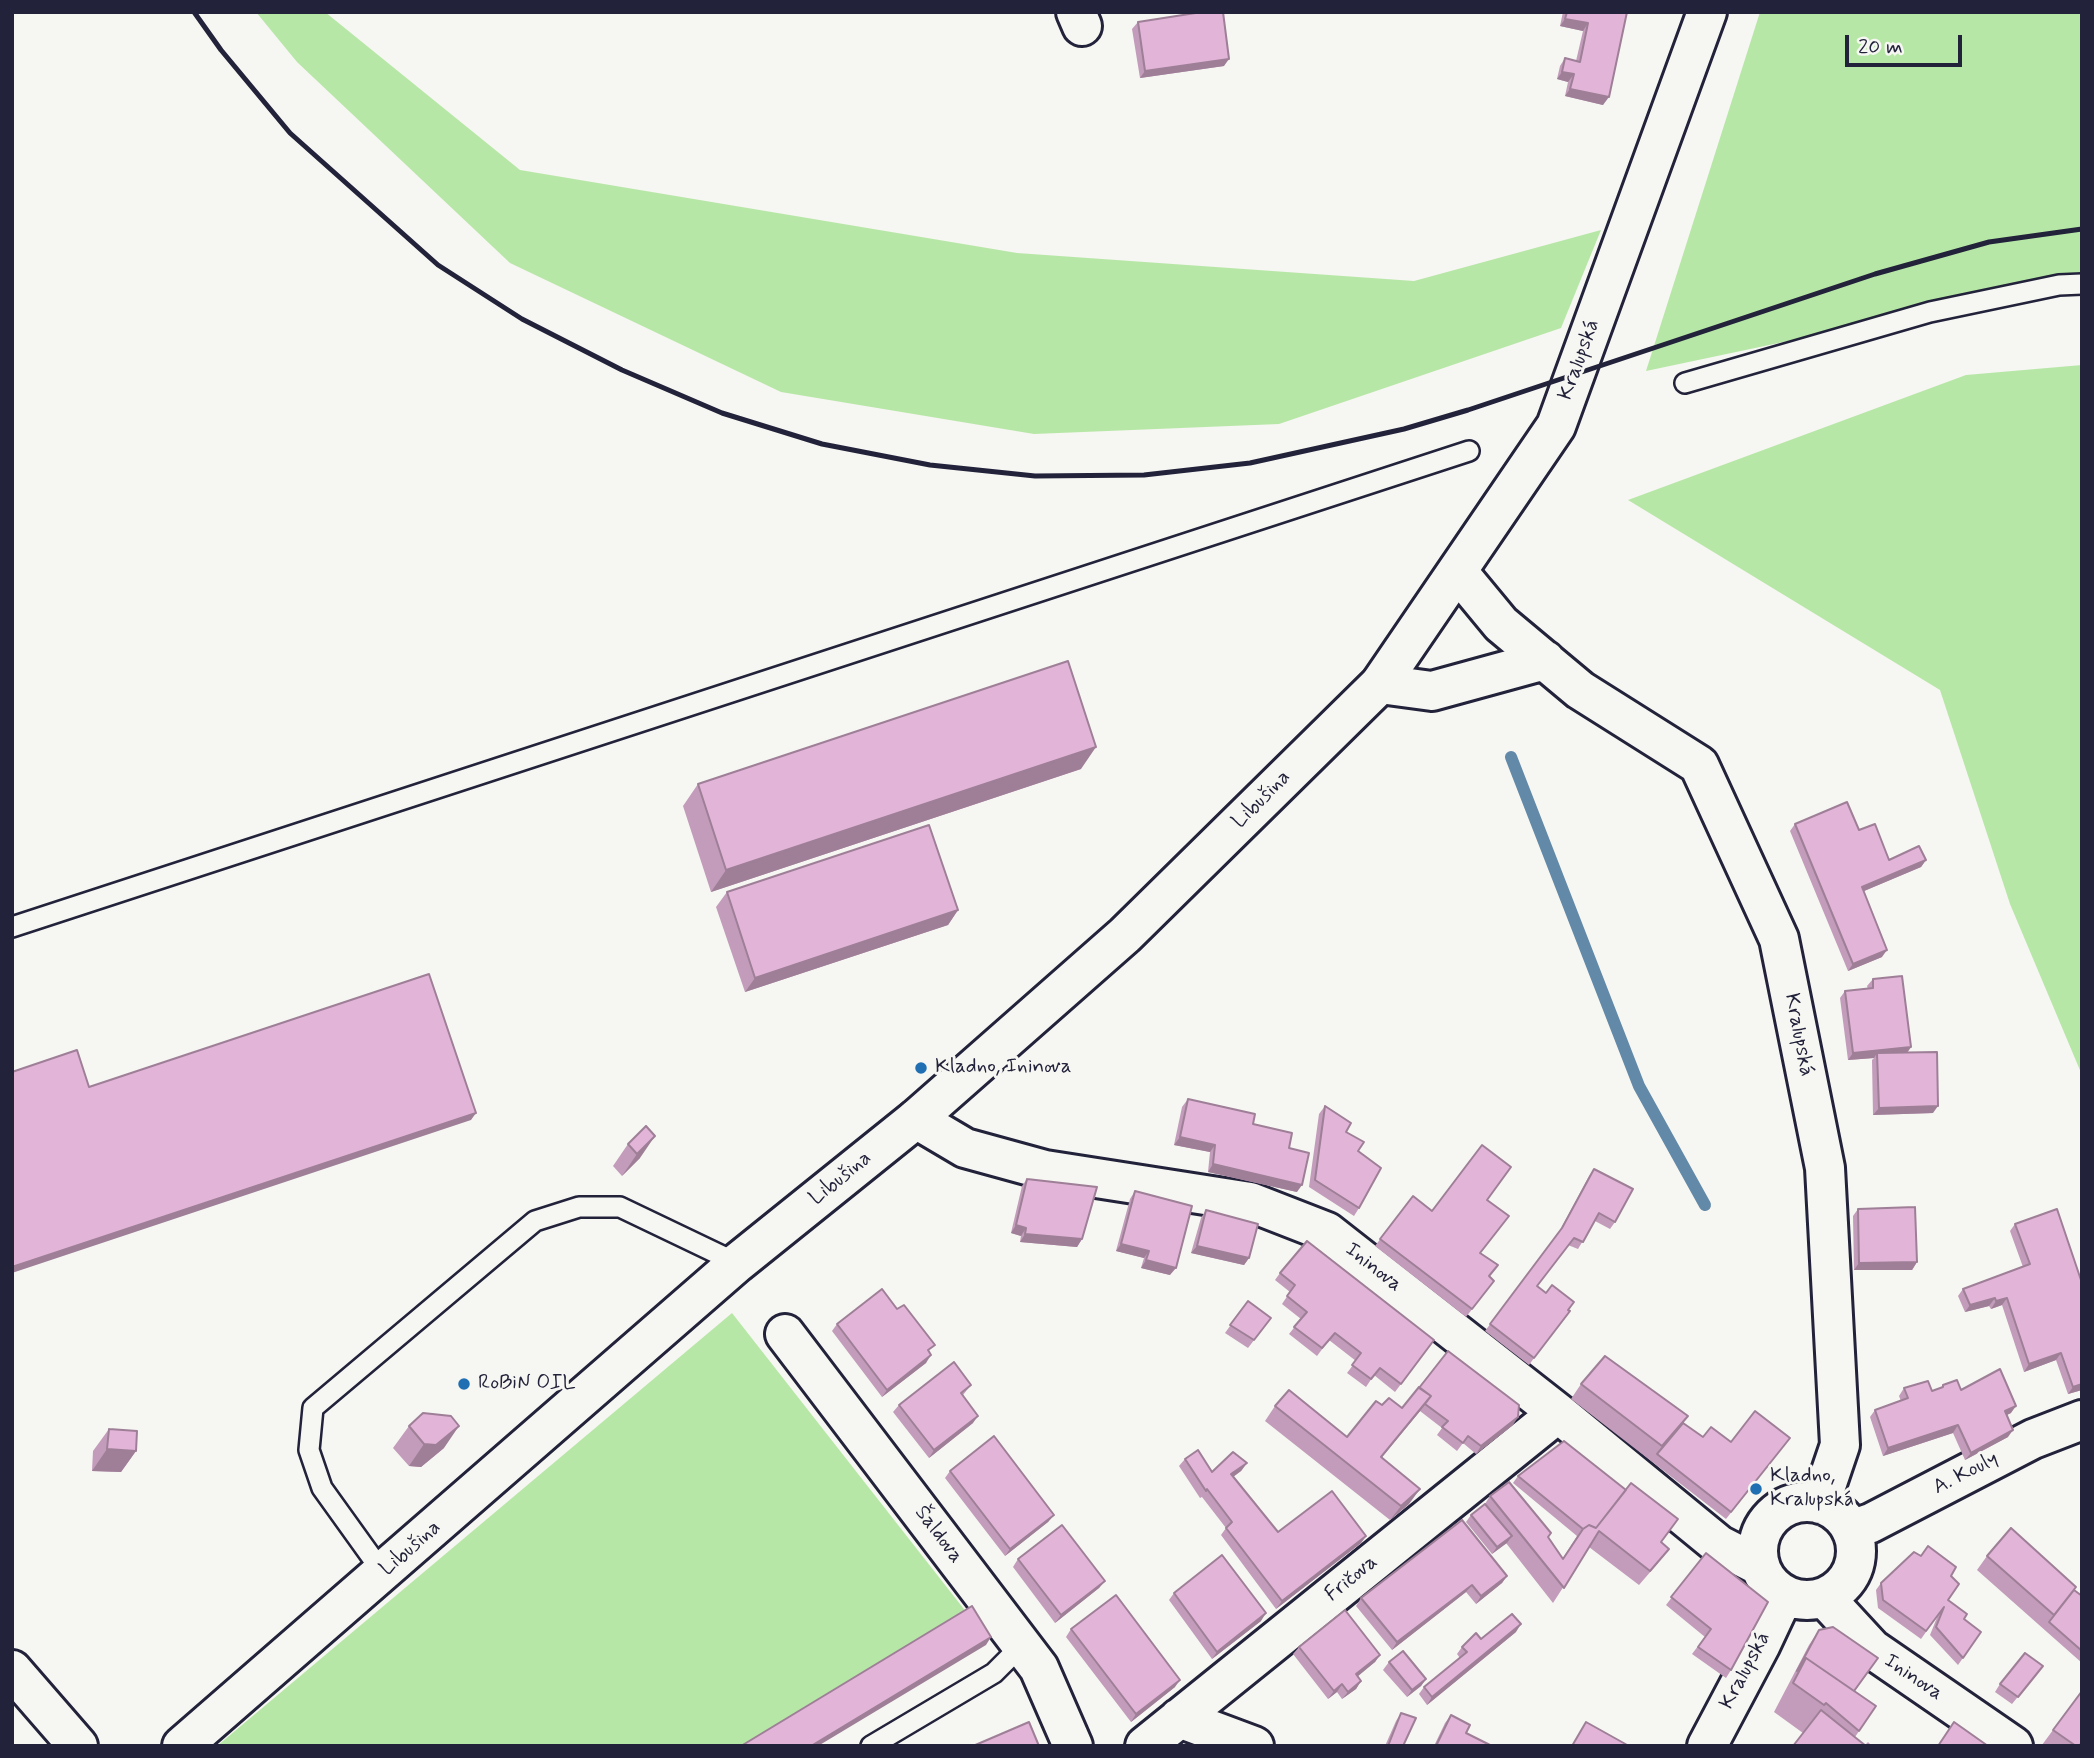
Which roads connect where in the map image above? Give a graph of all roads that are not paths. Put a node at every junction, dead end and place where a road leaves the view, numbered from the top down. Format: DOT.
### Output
graph roads {
  1 [pos="1707,12"];
  2 [pos="2082,284"];
  3 [pos="1685,383"];
  4 [pos="1469,451"];
  5 [pos="1458,572"];
  6 [pos="1545,660"];
  7 [pos="1380,684"];
  8 [pos="12,927"];
  9 [pos="916,1119"];
  10 [pos="737,1263"];
  11 [pos="785,1334"];
  12 [pos="1558,1413"];
  13 [pos="2082,1420"];
  14 [pos="1820,1504"];
  15 [pos="1851,1530"];
  16 [pos="1760,1566"];
  17 [pos="383,1573"];
  18 [pos="1784,1595"];
  19 [pos="1825,1597"];
  20 [pos="1022,1645"];
  21 [pos="12,1671"];
  22 [pos="1178,1718"];
  23 [pos="78,1746"];
  24 [pos="181,1746"];
  25 [pos="871,1746"];
  26 [pos="1073,1746"];
  27 [pos="1146,1746"];
  28 [pos="1254,1746"];
  29 [pos="1707,1746"];
  30 [pos="2013,1746"];
  1 -- 5 [label="street, Kralupská"];
  2 -- 3 [label="lane"];
  4 -- 8 [label="lane"];
  5 -- 6 [label="street, Kralupská"];
  5 -- 7 [label="street, Libušina"];
  6 -- 7 [label="street"];
  6 -- 14 [label="street, Kralupská"];
  7 -- 9 [label="street, Libušina"];
  9 -- 10 [label="street, Libušina"];
  9 -- 12 [label="street, Ininova"];
  10 -- 17 [label="street, Libušina"];
  10 -- 17 [label="lane"];
  11 -- 20 [label="street, Šaldova"];
  12 -- 16 [label="street, Ininova"];
  12 -- 22 [label="street, Fričova"];
  13 -- 15 [label="street, A. Kouly"];
  14 -- 15 [label="street"];
  14 -- 16 [label="street"];
  15 -- 19 [label="street"];
  16 -- 18 [label="street, Ininova"];
  17 -- 24 [label="street, Libušina"];
  18 -- 19 [label="street"];
  18 -- 29 [label="street, Kralupská"];
  19 -- 30 [label="street, Ininova"];
  20 -- 25 [label="lane"];
  20 -- 26 [label="street, Šaldova"];
  21 -- 23 [label="street"];
  22 -- 27 [label="street, Fričova"];
  22 -- 28 [label="street"];
}
